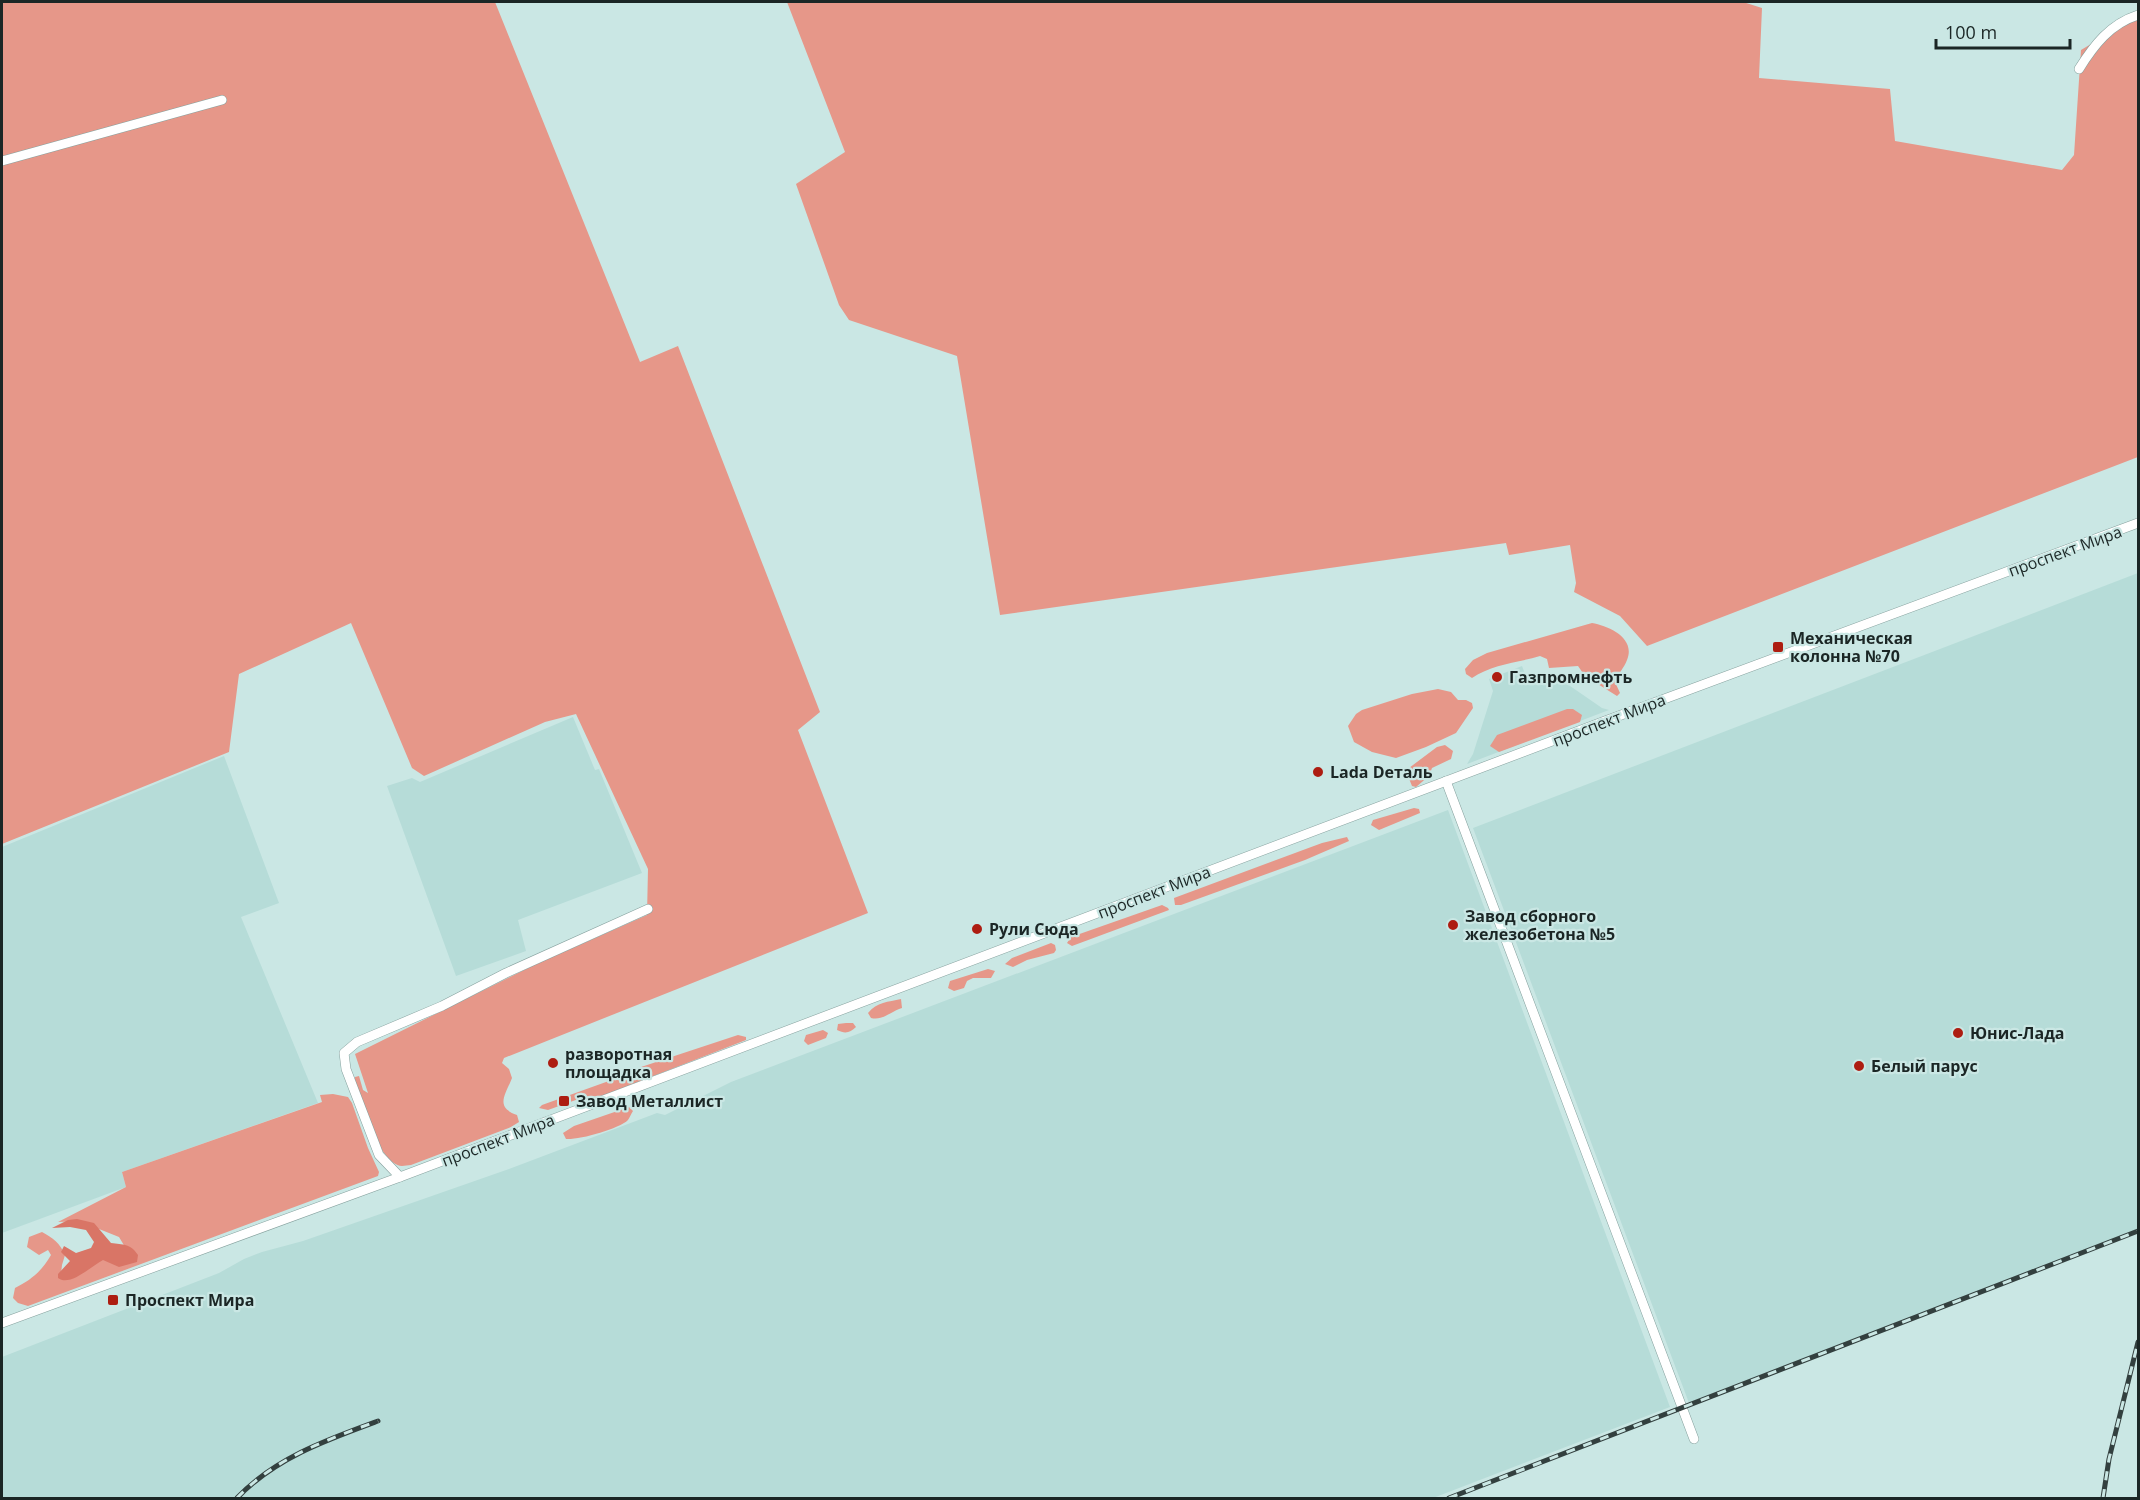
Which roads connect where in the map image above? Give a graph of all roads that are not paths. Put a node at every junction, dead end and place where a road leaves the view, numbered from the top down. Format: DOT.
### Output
graph roads {
  1 [pos="2139,15"];
  2 [pos="2079,69"];
  3 [pos="222,99"];
  4 [pos="2,160"];
  5 [pos="2139,523"];
  6 [pos="1446,782"];
  7 [pos="648,909"];
  8 [pos="400,1177"];
  9 [pos="2,1323"];
  10 [pos="1694,1439"];
  1 -- 2 [label="street"];
  3 -- 4 [label="street"];
  5 -- 6 [label="street, проспект Мира"];
  6 -- 8 [label="street, проспект Мира"];
  6 -- 10 [label="street"];
  7 -- 8 [label="street"];
  8 -- 9 [label="street, проспект Мира"];
}
